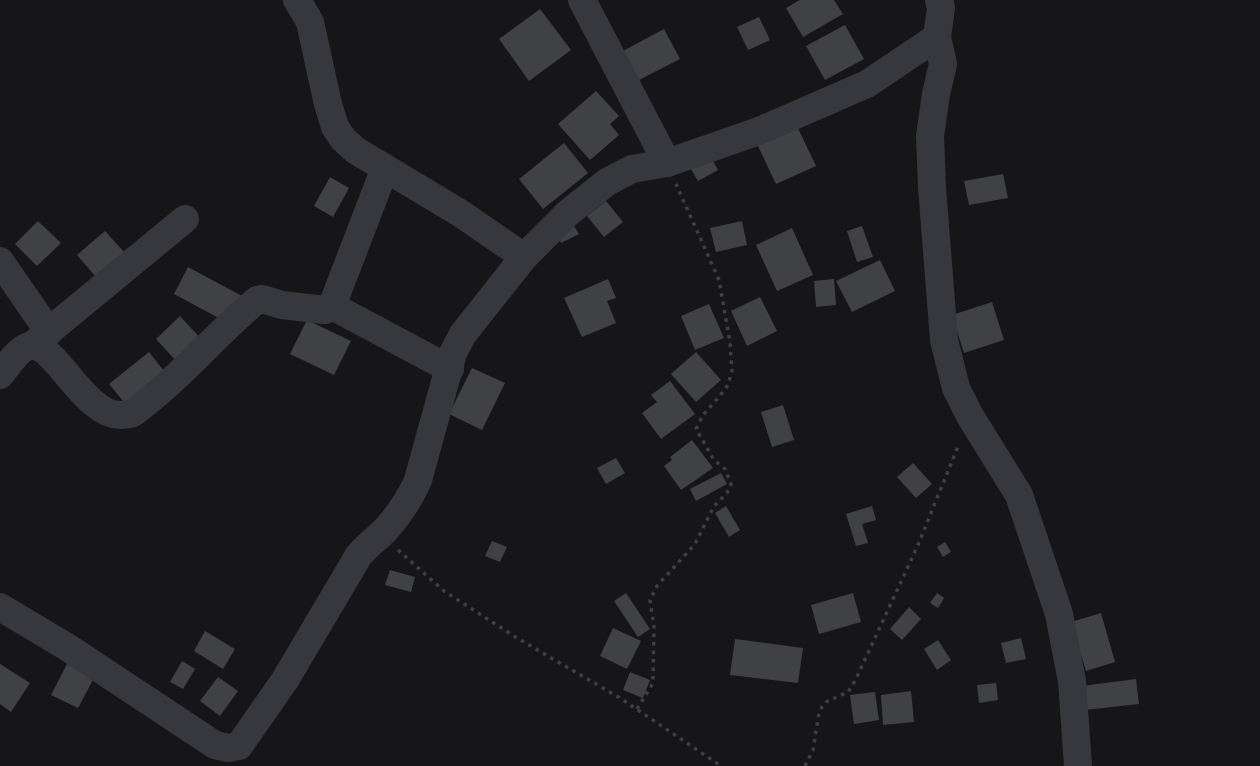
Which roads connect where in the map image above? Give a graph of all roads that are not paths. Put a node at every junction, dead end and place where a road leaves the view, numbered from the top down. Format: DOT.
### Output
graph roads {
  1 [pos="297,0"];
  2 [pos="583,0"];
  3 [pos="939,0"];
  4 [pos="937,37"];
  5 [pos="667,163"];
  6 [pos="385,169"];
  7 [pos="185,219"];
  8 [pos="524,257"];
  9 [pos="0,261"];
  10 [pos="332,306"];
  11 [pos="40,339"];
  12 [pos="450,369"];
  13 [pos="0,375"];
  14 [pos="0,607"];
  15 [pos="1078,766"];
  1 -- 6 [label="street"];
  2 -- 5 [label="street"];
  3 -- 4 [label="street"];
  4 -- 5 [label="street"];
  4 -- 15 [label="street"];
  5 -- 8 [label="street"];
  6 -- 8 [label="street"];
  6 -- 10 [label="street"];
  7 -- 11 [label="street"];
  8 -- 12 [label="street"];
  9 -- 11 [label="street"];
  10 -- 11 [label="street"];
  10 -- 12 [label="street"];
  11 -- 13 [label="street"];
  12 -- 14 [label="street"];
}
